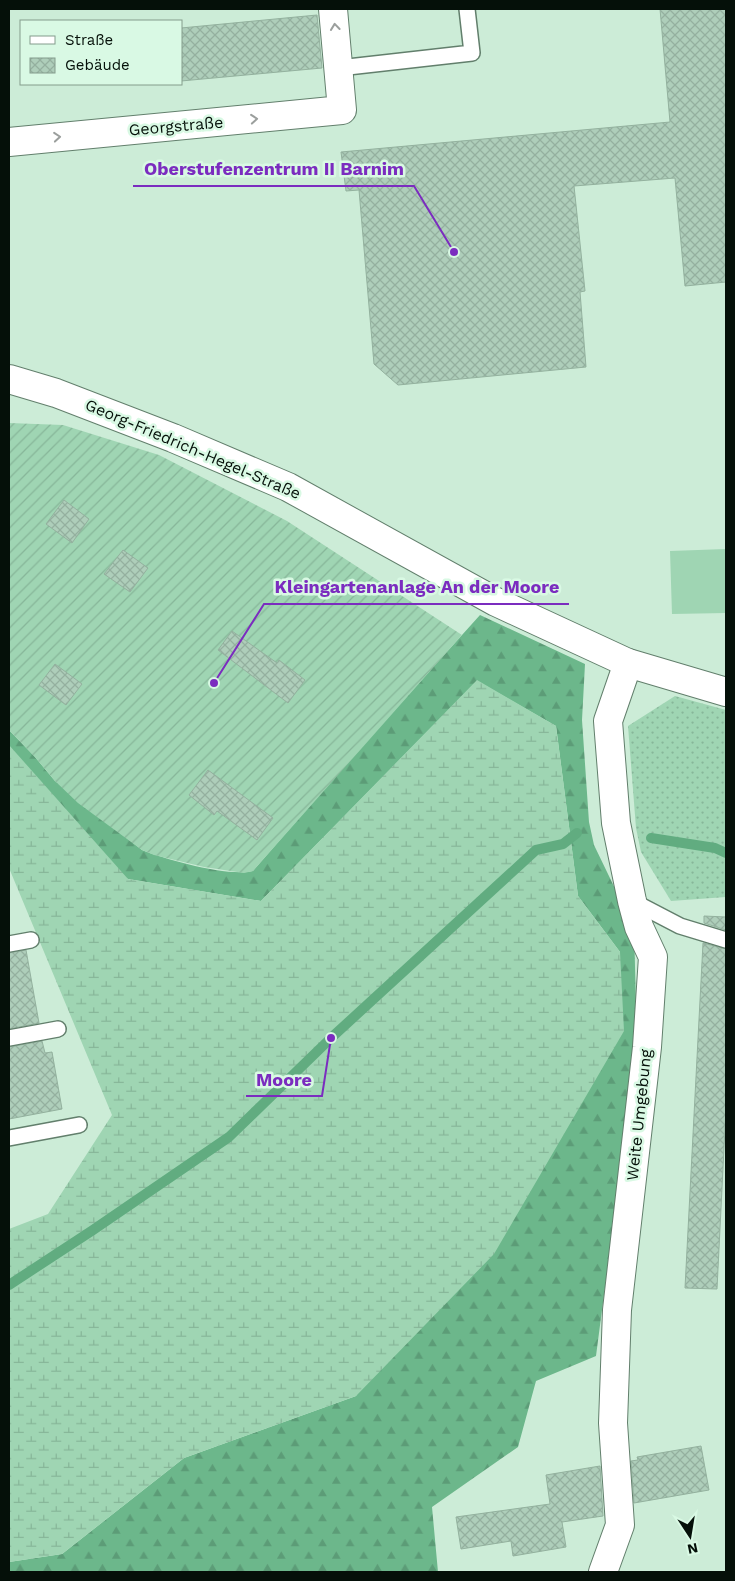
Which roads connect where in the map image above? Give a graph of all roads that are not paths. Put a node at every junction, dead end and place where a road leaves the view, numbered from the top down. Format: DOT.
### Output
graph roads {
  1 [pos="333,9"];
  2 [pos="468,9"];
  3 [pos="339,68"];
  4 [pos="9,142"];
  5 [pos="9,379"];
  6 [pos="628,663"];
  7 [pos="726,692"];
  8 [pos="632,901"];
  9 [pos="31,940"];
  10 [pos="726,940"];
  11 [pos="9,944"];
  12 [pos="58,1029"];
  13 [pos="9,1038"];
  14 [pos="79,1125"];
  15 [pos="9,1138"];
  16 [pos="604,1572"];
  3 -- 1 [label="street, one-way"];
  2 -- 3 [label="lane"];
  4 -- 3 [label="street, Georgstraße, one-way"];
  5 -- 6 [label="street, Georg-Friedrich-Hegel-Straße"];
  6 -- 7 [label="street, Georg-Friedrich-Hegel-Straße"];
  6 -- 8 [label="street, Weite Umgebung"];
  8 -- 10 [label="lane"];
  8 -- 16 [label="street, Weite Umgebung"];
  9 -- 11 [label="lane"];
  12 -- 13 [label="lane"];
  14 -- 15 [label="lane"];
}
